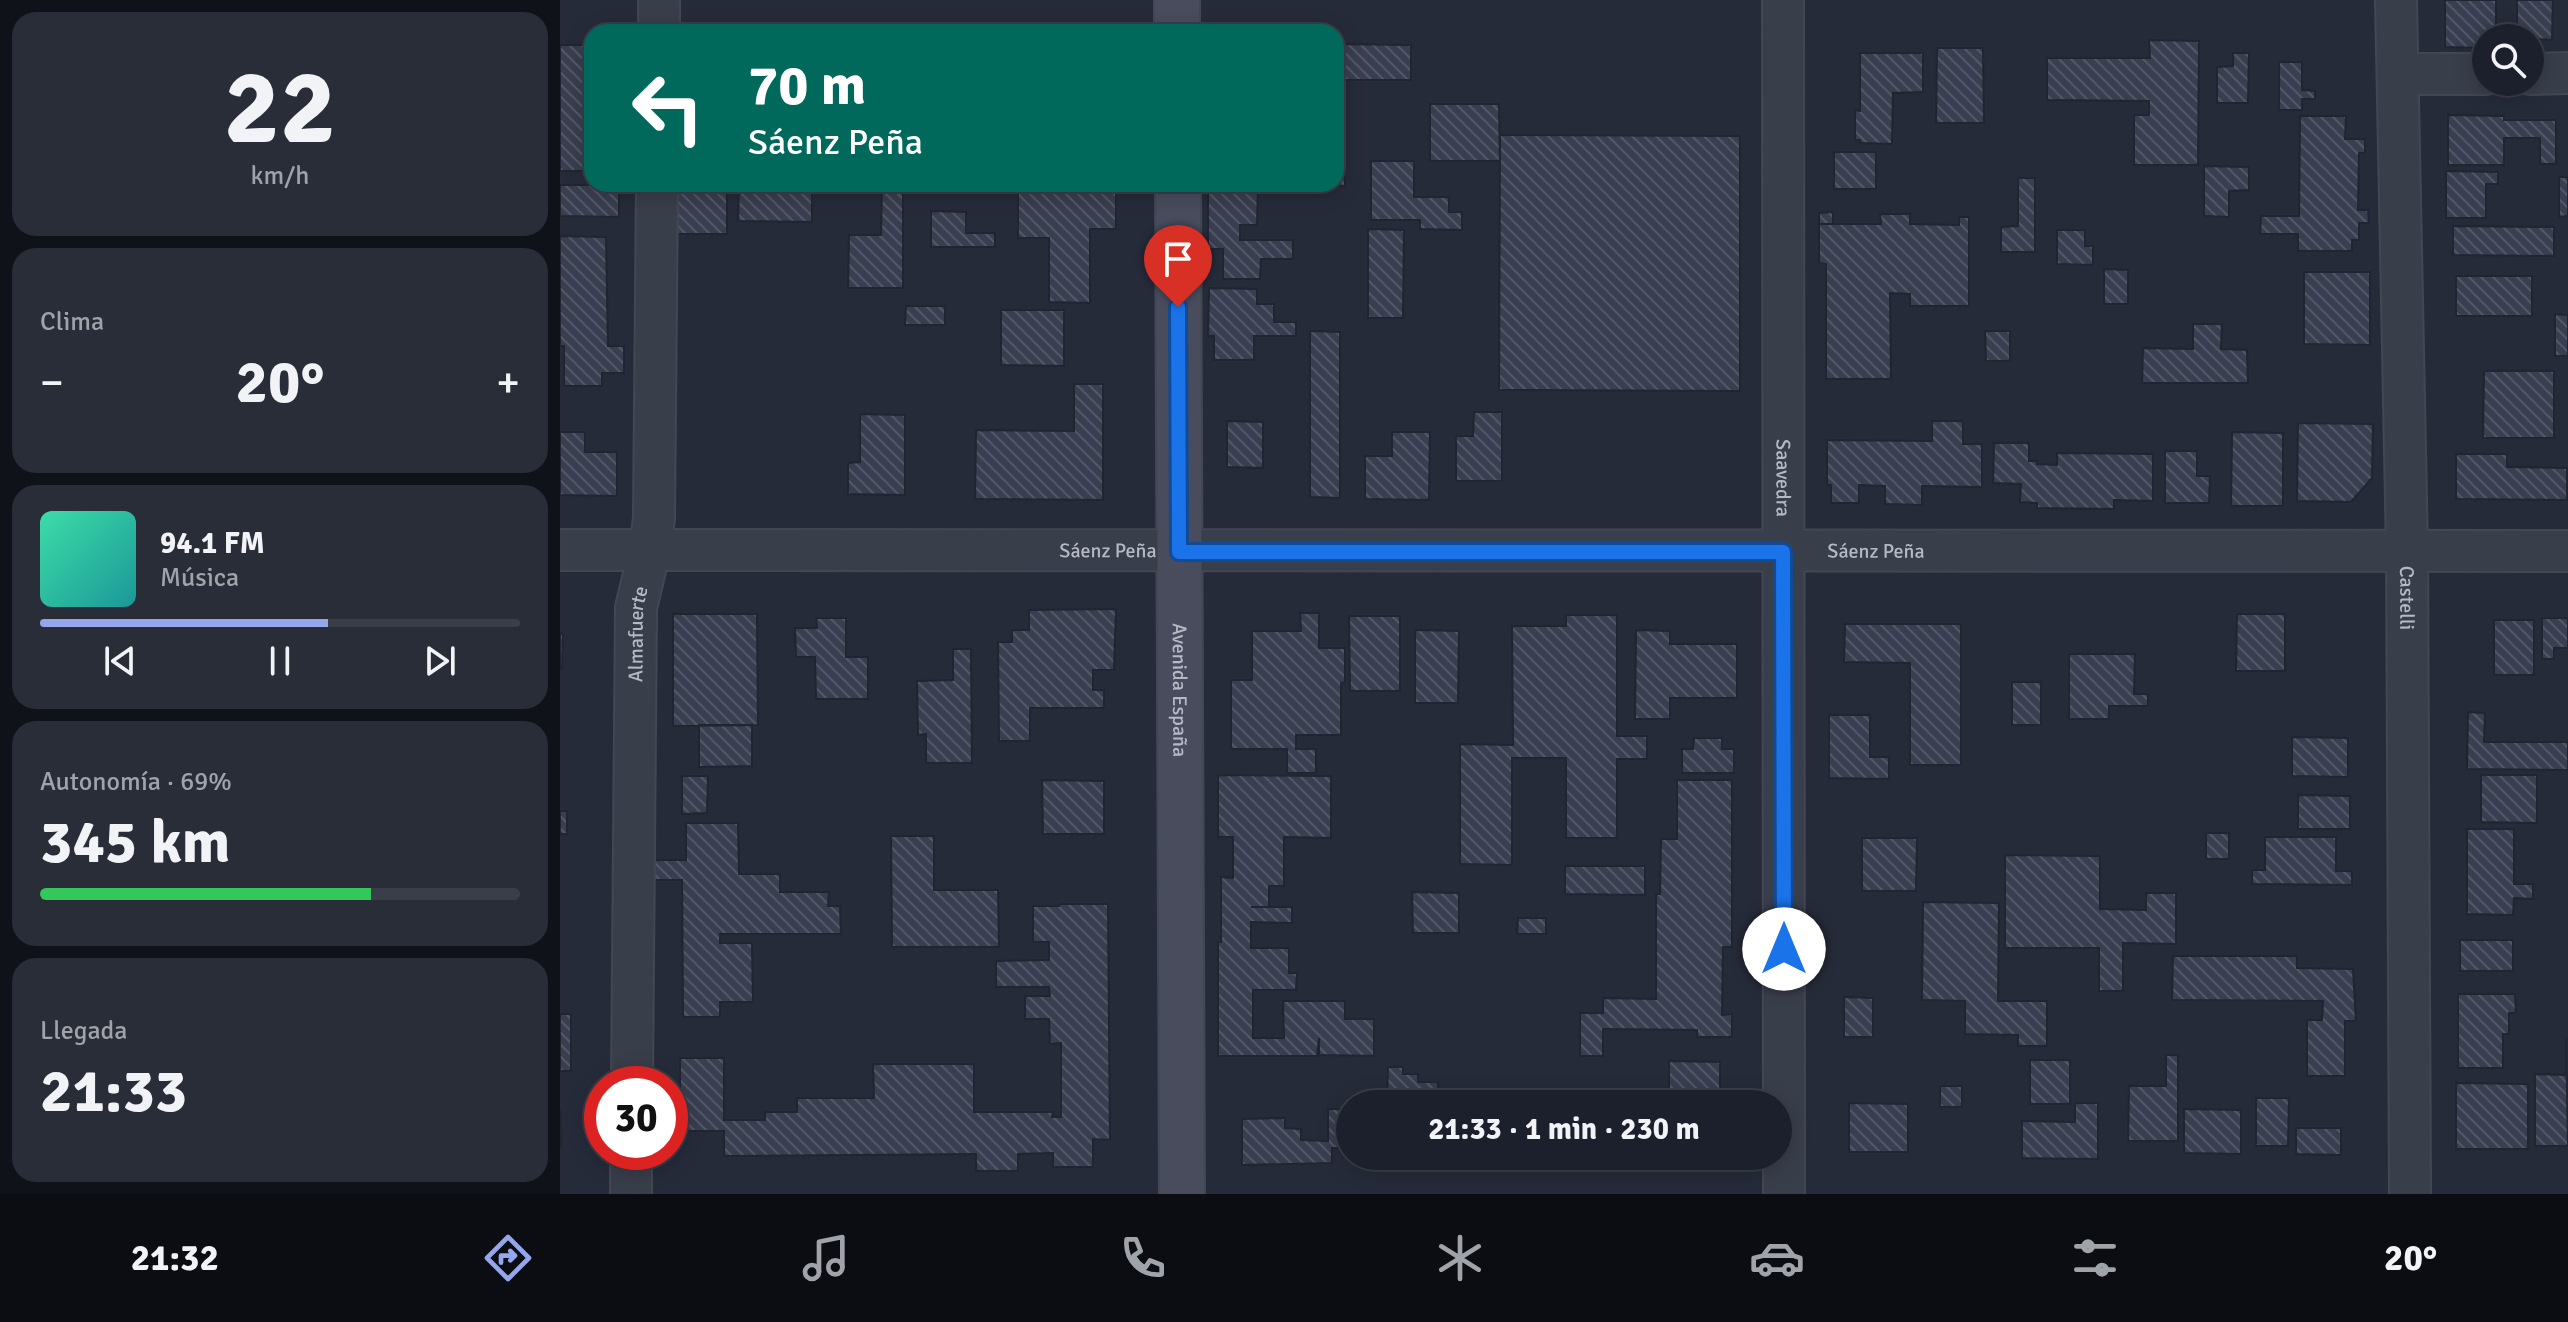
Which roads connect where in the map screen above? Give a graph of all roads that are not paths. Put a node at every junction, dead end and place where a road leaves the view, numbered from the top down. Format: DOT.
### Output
graph roads {
  1 [pos="659,0"];
  2 [pos="1177,0"];
  3 [pos="1783,0"];
  4 [pos="2396,0"];
  5 [pos="659,24"];
  6 [pos="1177,24"];
  7 [pos="2568,73"];
  8 [pos="2399,74"];
  9 [pos="2472,74"];
  10 [pos="2544,74"];
  11 [pos="657,192"];
  12 [pos="1178,192"];
  13 [pos="650,549"];
  14 [pos="560,550"];
  15 [pos="2407,551"];
  16 [pos="2568,551"];
  17 [pos="1179,552"];
  18 [pos="1783,552"];
  19 [pos="632,1066"];
  20 [pos="631,1170"];
  21 [pos="631,1194"];
  22 [pos="1182,1194"];
  23 [pos="1784,1194"];
  24 [pos="2410,1194"];
  1 -- 5 [label="street"];
  2 -- 6 [label="main road"];
  3 -- 18 [label="street, Saavedra"];
  4 -- 8 [label="street, Castelli"];
  7 -- 10 [label="street"];
  8 -- 9 [label="street"];
  8 -- 15 [label="street, Castelli"];
  11 -- 13 [label="street, Almafuerte"];
  12 -- 17 [label="main road, Avenida España"];
  13 -- 14 [label="street, Sáenz Peña"];
  13 -- 17 [label="street, Sáenz Peña"];
  13 -- 19 [label="street, Almafuerte"];
  15 -- 16 [label="street, Sáenz Peña"];
  15 -- 18 [label="street, Sáenz Peña"];
  15 -- 24 [label="street, Castelli"];
  17 -- 18 [label="street, Sáenz Peña"];
  17 -- 22 [label="main road, Avenida España"];
  18 -- 23 [label="street, Saavedra"];
  20 -- 21 [label="street"];
}
